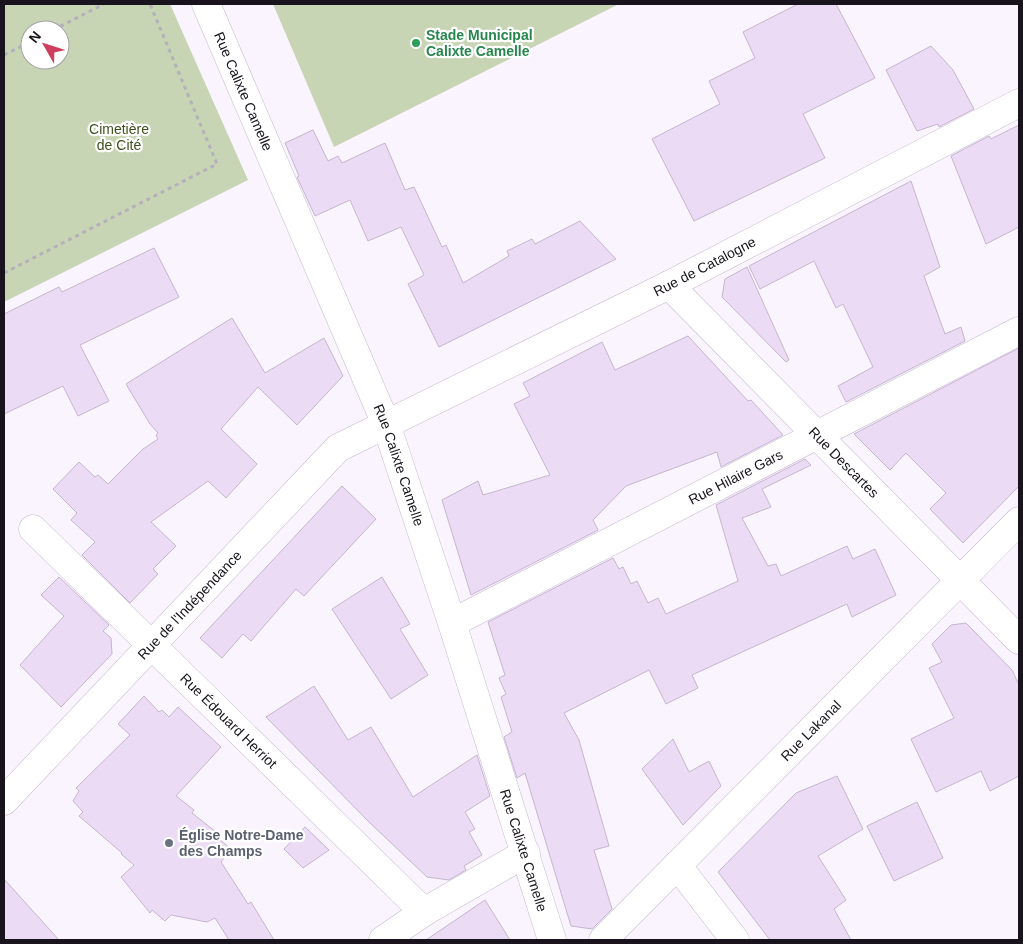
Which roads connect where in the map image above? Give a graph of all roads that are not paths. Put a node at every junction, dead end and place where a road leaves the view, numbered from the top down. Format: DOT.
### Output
graph roads {
  1 [pos="206,4"];
  2 [pos="1019,103"];
  3 [pos="669,285"];
  4 [pos="1019,330"];
  5 [pos="386,424"];
  6 [pos="817,434"];
  7 [pos="1019,521"];
  8 [pos="33,529"];
  9 [pos="961,580"];
  10 [pos="452,622"];
  11 [pos="1019,640"];
  12 [pos="152,646"];
  13 [pos="4,802"];
  14 [pos="526,853"];
  15 [pos="677,865"];
  16 [pos="424,912"];
  17 [pos="382,940"];
  18 [pos="552,940"];
  19 [pos="604,940"];
  20 [pos="735,940"];
  1 -- 5 [label="street, Rue Calixte Camelle"];
  2 -- 3 [label="street, Rue de Catalogne"];
  3 -- 5 [label="street, Rue de Catalogne"];
  3 -- 6 [label="street, Rue Descartes"];
  4 -- 6 [label="street, Rue Hilaire Gars"];
  5 -- 10 [label="street, Rue Calixte Camelle"];
  5 -- 12 [label="street, Rue de l'Indépendance"];
  6 -- 9 [label="street, Rue Descartes"];
  6 -- 10 [label="street, Rue Hilaire Gars"];
  7 -- 9 [label="street, Rue Lakanal"];
  8 -- 12 [label="street, Rue Édouard Herriot"];
  9 -- 11 [label="street, Rue Descartes"];
  9 -- 15 [label="street, Rue Lakanal"];
  10 -- 14 [label="street, Rue Calixte Camelle"];
  12 -- 13 [label="street, Rue de l'Indépendance"];
  12 -- 16 [label="street, Rue Édouard Herriot"];
  14 -- 16 [label="street"];
  14 -- 18 [label="street, Rue Calixte Camelle"];
  15 -- 19 [label="street, Rue Lakanal"];
  15 -- 20 [label="street"];
  16 -- 17 [label="street"];
}
